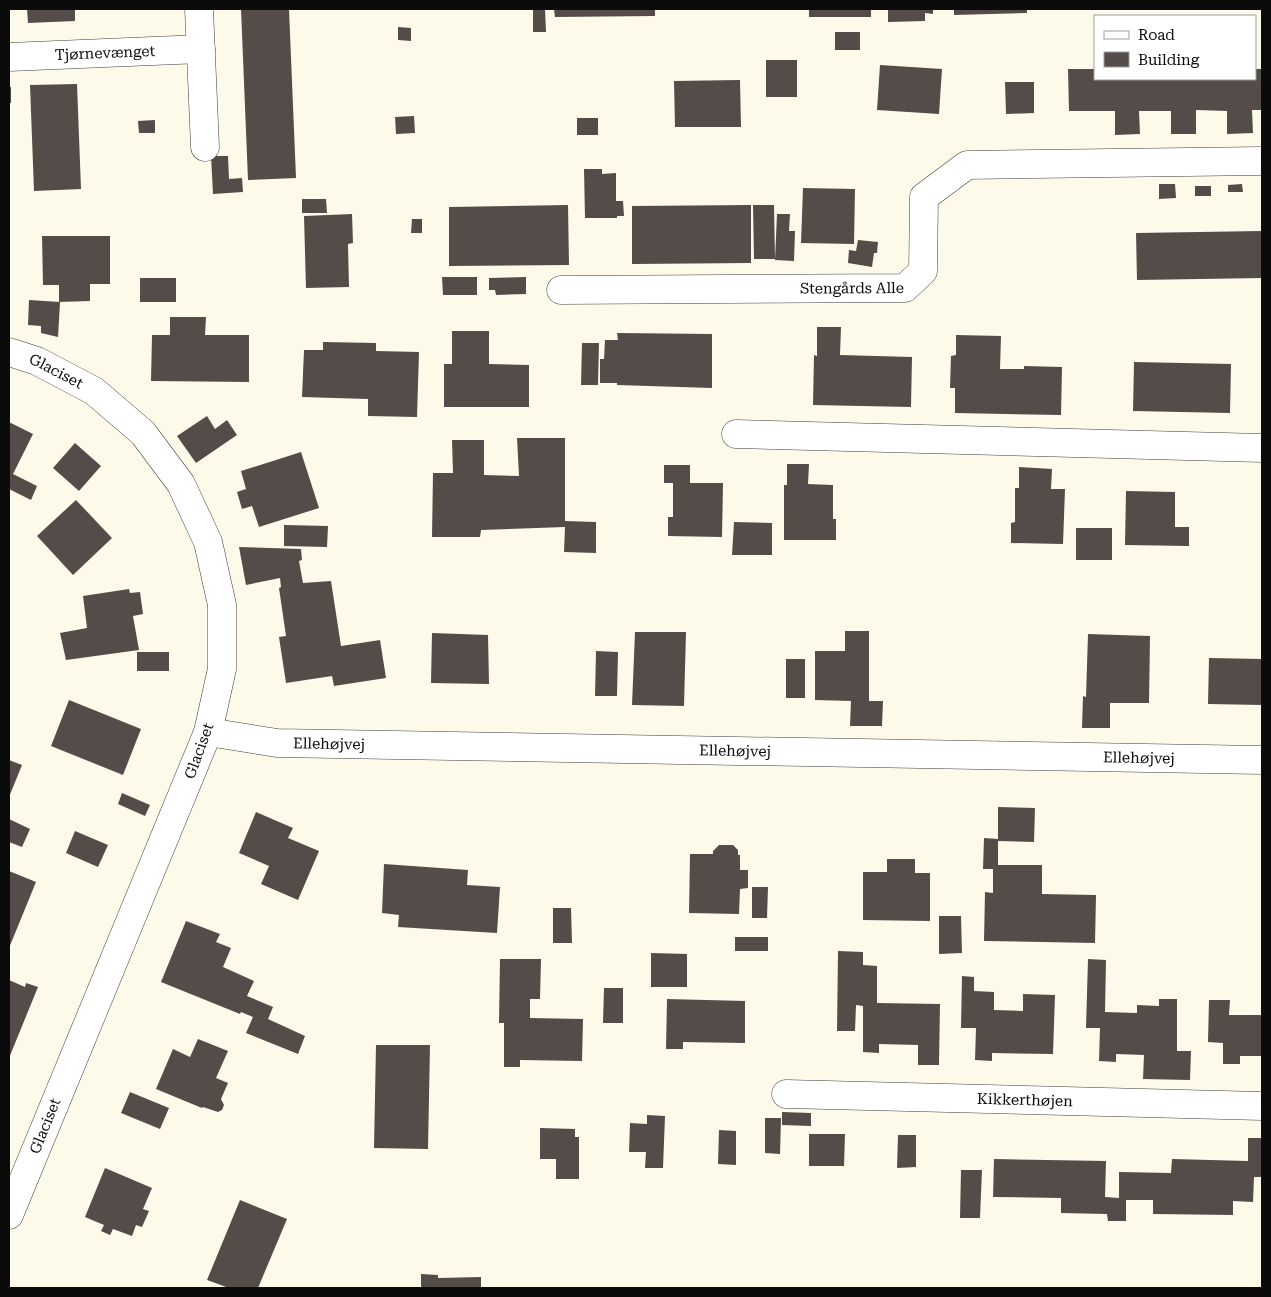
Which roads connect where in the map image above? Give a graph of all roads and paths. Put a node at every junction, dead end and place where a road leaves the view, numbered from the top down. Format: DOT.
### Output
graph roads {
  1 [pos="199,9"];
  2 [pos="201,50"];
  3 [pos="9,57"];
  4 [pos="205,147"];
  5 [pos="1262,161"];
  6 [pos="561,290"];
  7 [pos="9,352"];
  8 [pos="736,434"];
  9 [pos="1262,448"];
  10 [pos="208,732"];
  11 [pos="1262,760"];
  12 [pos="786,1094"];
  13 [pos="1262,1106"];
  14 [pos="9,1215"];
  1 -- 2 [label="street"];
  2 -- 3 [label="street, Tjørnevænget"];
  2 -- 4 [label="street"];
  5 -- 6 [label="street, Stengårds Alle"];
  7 -- 10 [label="street, Glaciset"];
  8 -- 9 [label="street"];
  10 -- 11 [label="street, Ellehøjvej"];
  10 -- 14 [label="street, Glaciset"];
  12 -- 13 [label="street, Kikkerthøjen"];
}
